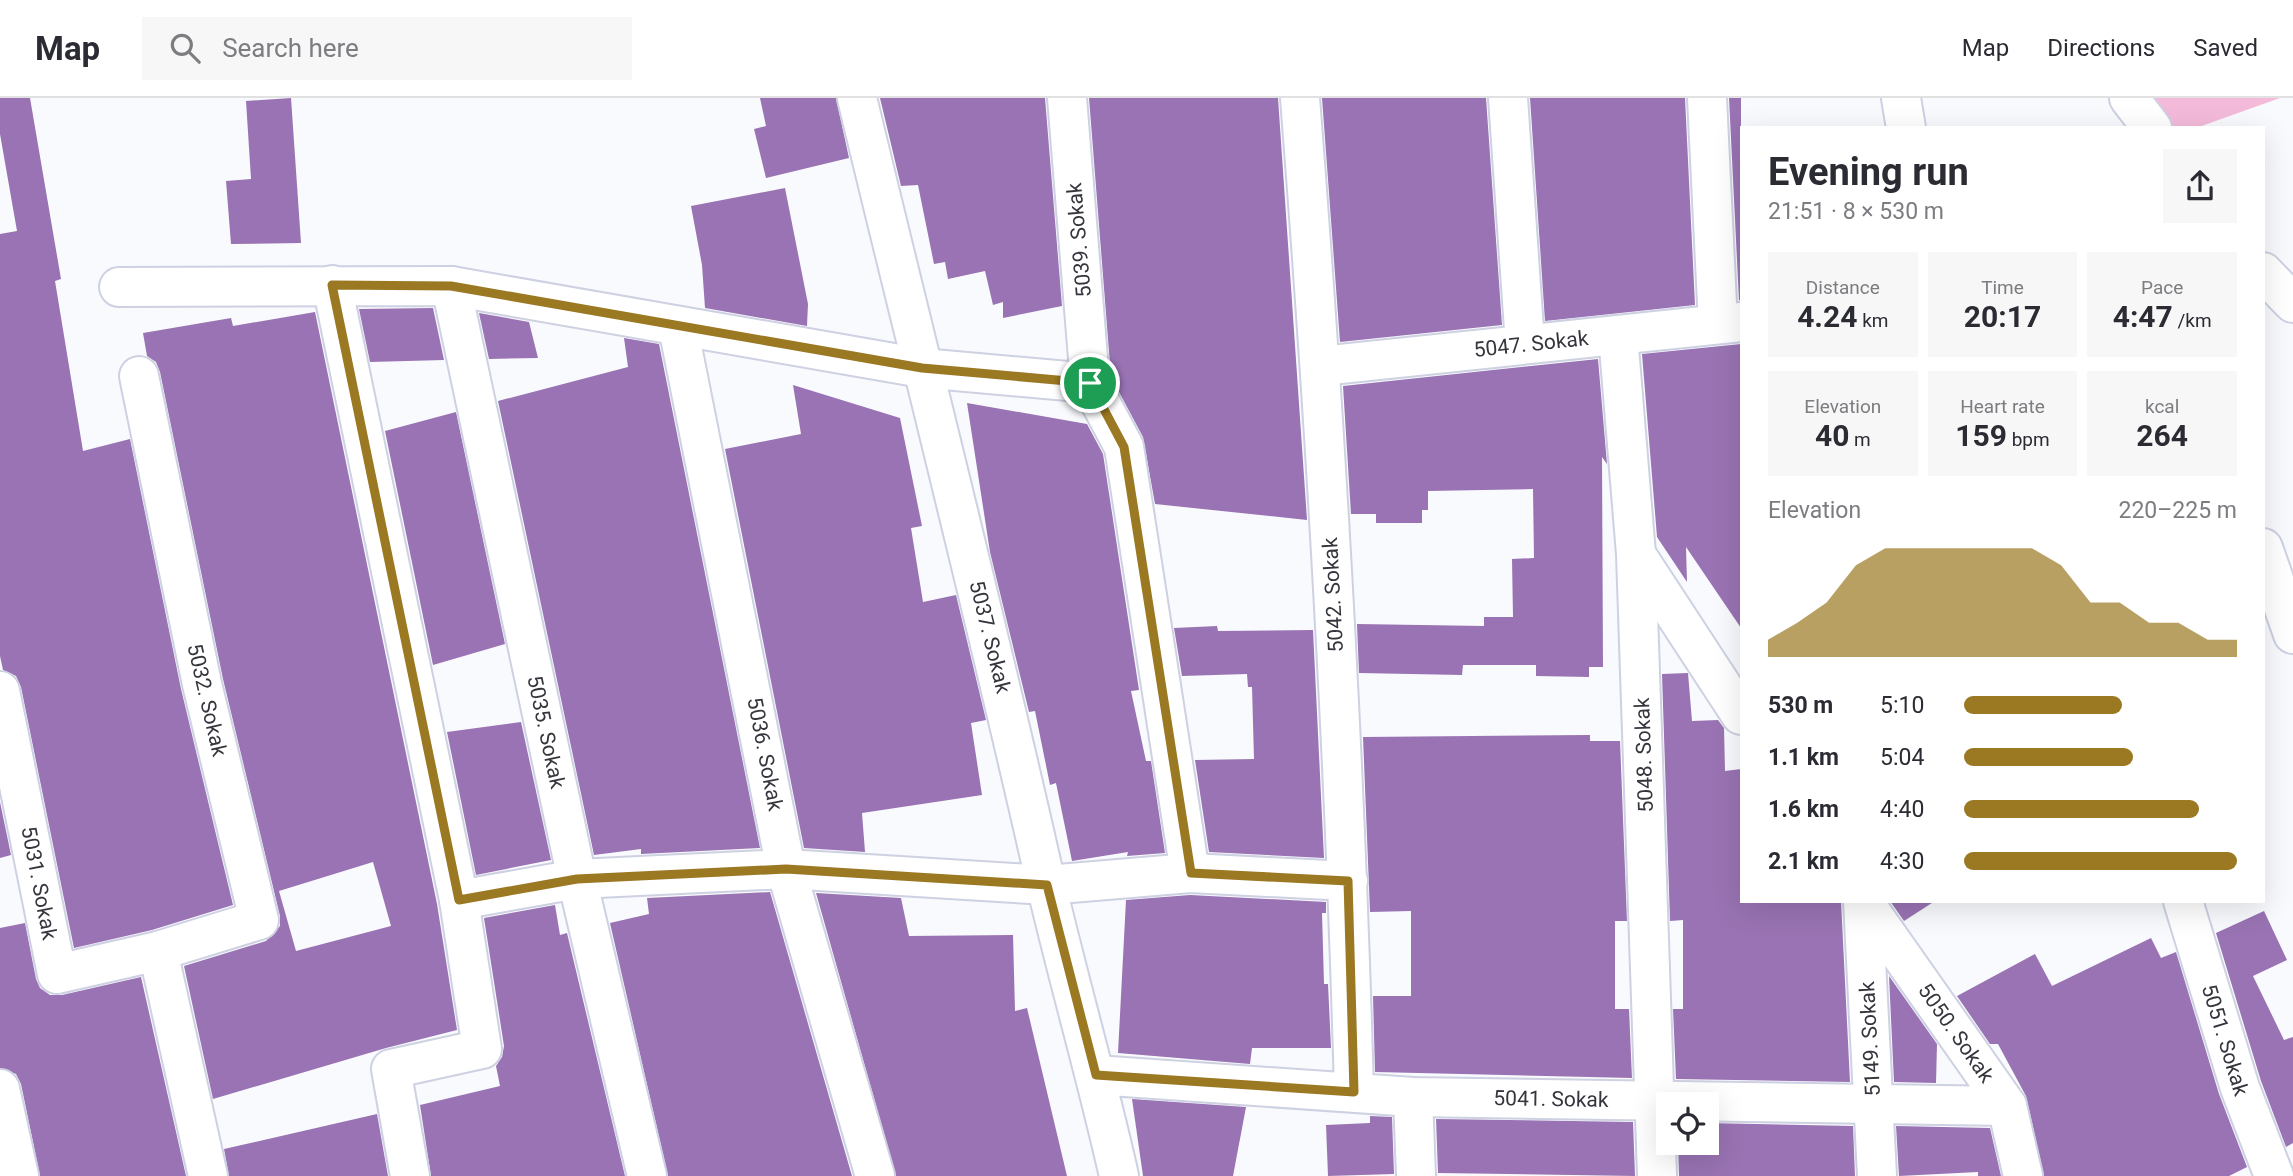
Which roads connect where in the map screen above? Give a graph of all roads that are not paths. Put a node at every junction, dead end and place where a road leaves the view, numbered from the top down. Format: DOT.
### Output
graph roads {
  1 [pos="858,98"];
  2 [pos="1067,98"];
  3 [pos="1300,98"];
  4 [pos="1508,98"];
  5 [pos="1707,98"];
  6 [pos="1901,98"];
  7 [pos="2129,98"];
  8 [pos="1906,126"];
  9 [pos="2150,126"];
  10 [pos="2265,274"];
  11 [pos="332,285"];
  12 [pos="451,286"];
  13 [pos="119,287"];
  14 [pos="2293,303"];
  15 [pos="1730,323"];
  16 [pos="678,327"];
  17 [pos="1618,335"];
  18 [pos="1524,345"];
  19 [pos="1321,366"];
  20 [pos="922,368"];
  21 [pos="139,376"];
  22 [pos="1090,383"];
  23 [pos="1636,554"];
  24 [pos="2265,554"];
  25 [pos="2293,635"];
  26 [pos="0,691"];
  27 [pos="1740,713"];
  28 [pos="786,869"];
  29 [pos="1191,873"];
  30 [pos="577,879"];
  31 [pos="1348,881"];
  32 [pos="1047,885"];
  33 [pos="459,900"];
  34 [pos="1863,903"];
  35 [pos="1864,903"];
  36 [pos="2184,903"];
  37 [pos="158,951"];
  38 [pos="1096,1075"];
  39 [pos="0,1089"];
  40 [pos="1354,1092"];
  41 [pos="1413,1097"];
  42 [pos="1655,1100"];
  43 [pos="1873,1106"];
  44 [pos="2007,1107"];
  45 [pos="19,1176"];
  46 [pos="208,1176"];
  47 [pos="410,1176"];
  48 [pos="647,1176"];
  49 [pos="876,1176"];
  50 [pos="1119,1176"];
  51 [pos="1416,1176"];
  52 [pos="1657,1176"];
  53 [pos="1877,1176"];
  54 [pos="2023,1176"];
  55 [pos="2274,1176"];
  1 -- 20 [label="street, 5037. Sokak"];
  2 -- 22 [label="street, 5039. Sokak"];
  3 -- 19 [label="street, 5042. Sokak"];
  4 -- 18 [label="street"];
  5 -- 15 [label="street"];
  6 -- 8 [label="street"];
  7 -- 9 [label="street"];
  10 -- 14 [label="street"];
  11 -- 12 [label="street"];
  11 -- 13 [label="street"];
  11 -- 33 [label="street"];
  12 -- 16 [label="street"];
  12 -- 30 [label="street, 5035. Sokak"];
  15 -- 17 [label="street, 5047. Sokak"];
  16 -- 20 [label="street"];
  16 -- 28 [label="street, 5036. Sokak"];
  17 -- 18 [label="street, 5047. Sokak"];
  17 -- 23 [label="street, 5048. Sokak"];
  18 -- 19 [label="street, 5047. Sokak"];
  19 -- 31 [label="street, 5042. Sokak"];
  20 -- 22 [label="street"];
  20 -- 32 [label="street, 5037. Sokak"];
  21 -- 37 [label="street, 5032. Sokak"];
  22 -- 29 [label="street"];
  23 -- 27 [label="street"];
  23 -- 42 [label="street, 5048. Sokak"];
  24 -- 25 [label="street"];
  26 -- 37 [label="street, 5031. Sokak"];
  28 -- 30 [label="street"];
  28 -- 32 [label="street"];
  28 -- 49 [label="street, 5036. Sokak"];
  29 -- 31 [label="street"];
  29 -- 32 [label="street"];
  30 -- 33 [label="street"];
  30 -- 48 [label="street, 5035. Sokak"];
  31 -- 40 [label="street, 5042. Sokak"];
  32 -- 38 [label="street, 5037. Sokak"];
  33 -- 47 [label="street"];
  34 -- 43 [label="street, 5149. Sokak"];
  35 -- 44 [label="street, 5050. Sokak"];
  36 -- 55 [label="street, 5051. Sokak"];
  37 -- 46 [label="street"];
  38 -- 40 [label="street, 5041. Sokak"];
  38 -- 50 [label="street, 5037. Sokak"];
  39 -- 45 [label="street"];
  40 -- 41 [label="street, 5041. Sokak"];
  41 -- 42 [label="street, 5041. Sokak"];
  41 -- 51 [label="street"];
  42 -- 43 [label="street, 5041. Sokak"];
  42 -- 52 [label="street, 5048. Sokak"];
  43 -- 44 [label="street, 5041. Sokak"];
  43 -- 53 [label="street, 5149. Sokak"];
  44 -- 54 [label="street, 5050. Sokak"];
}
